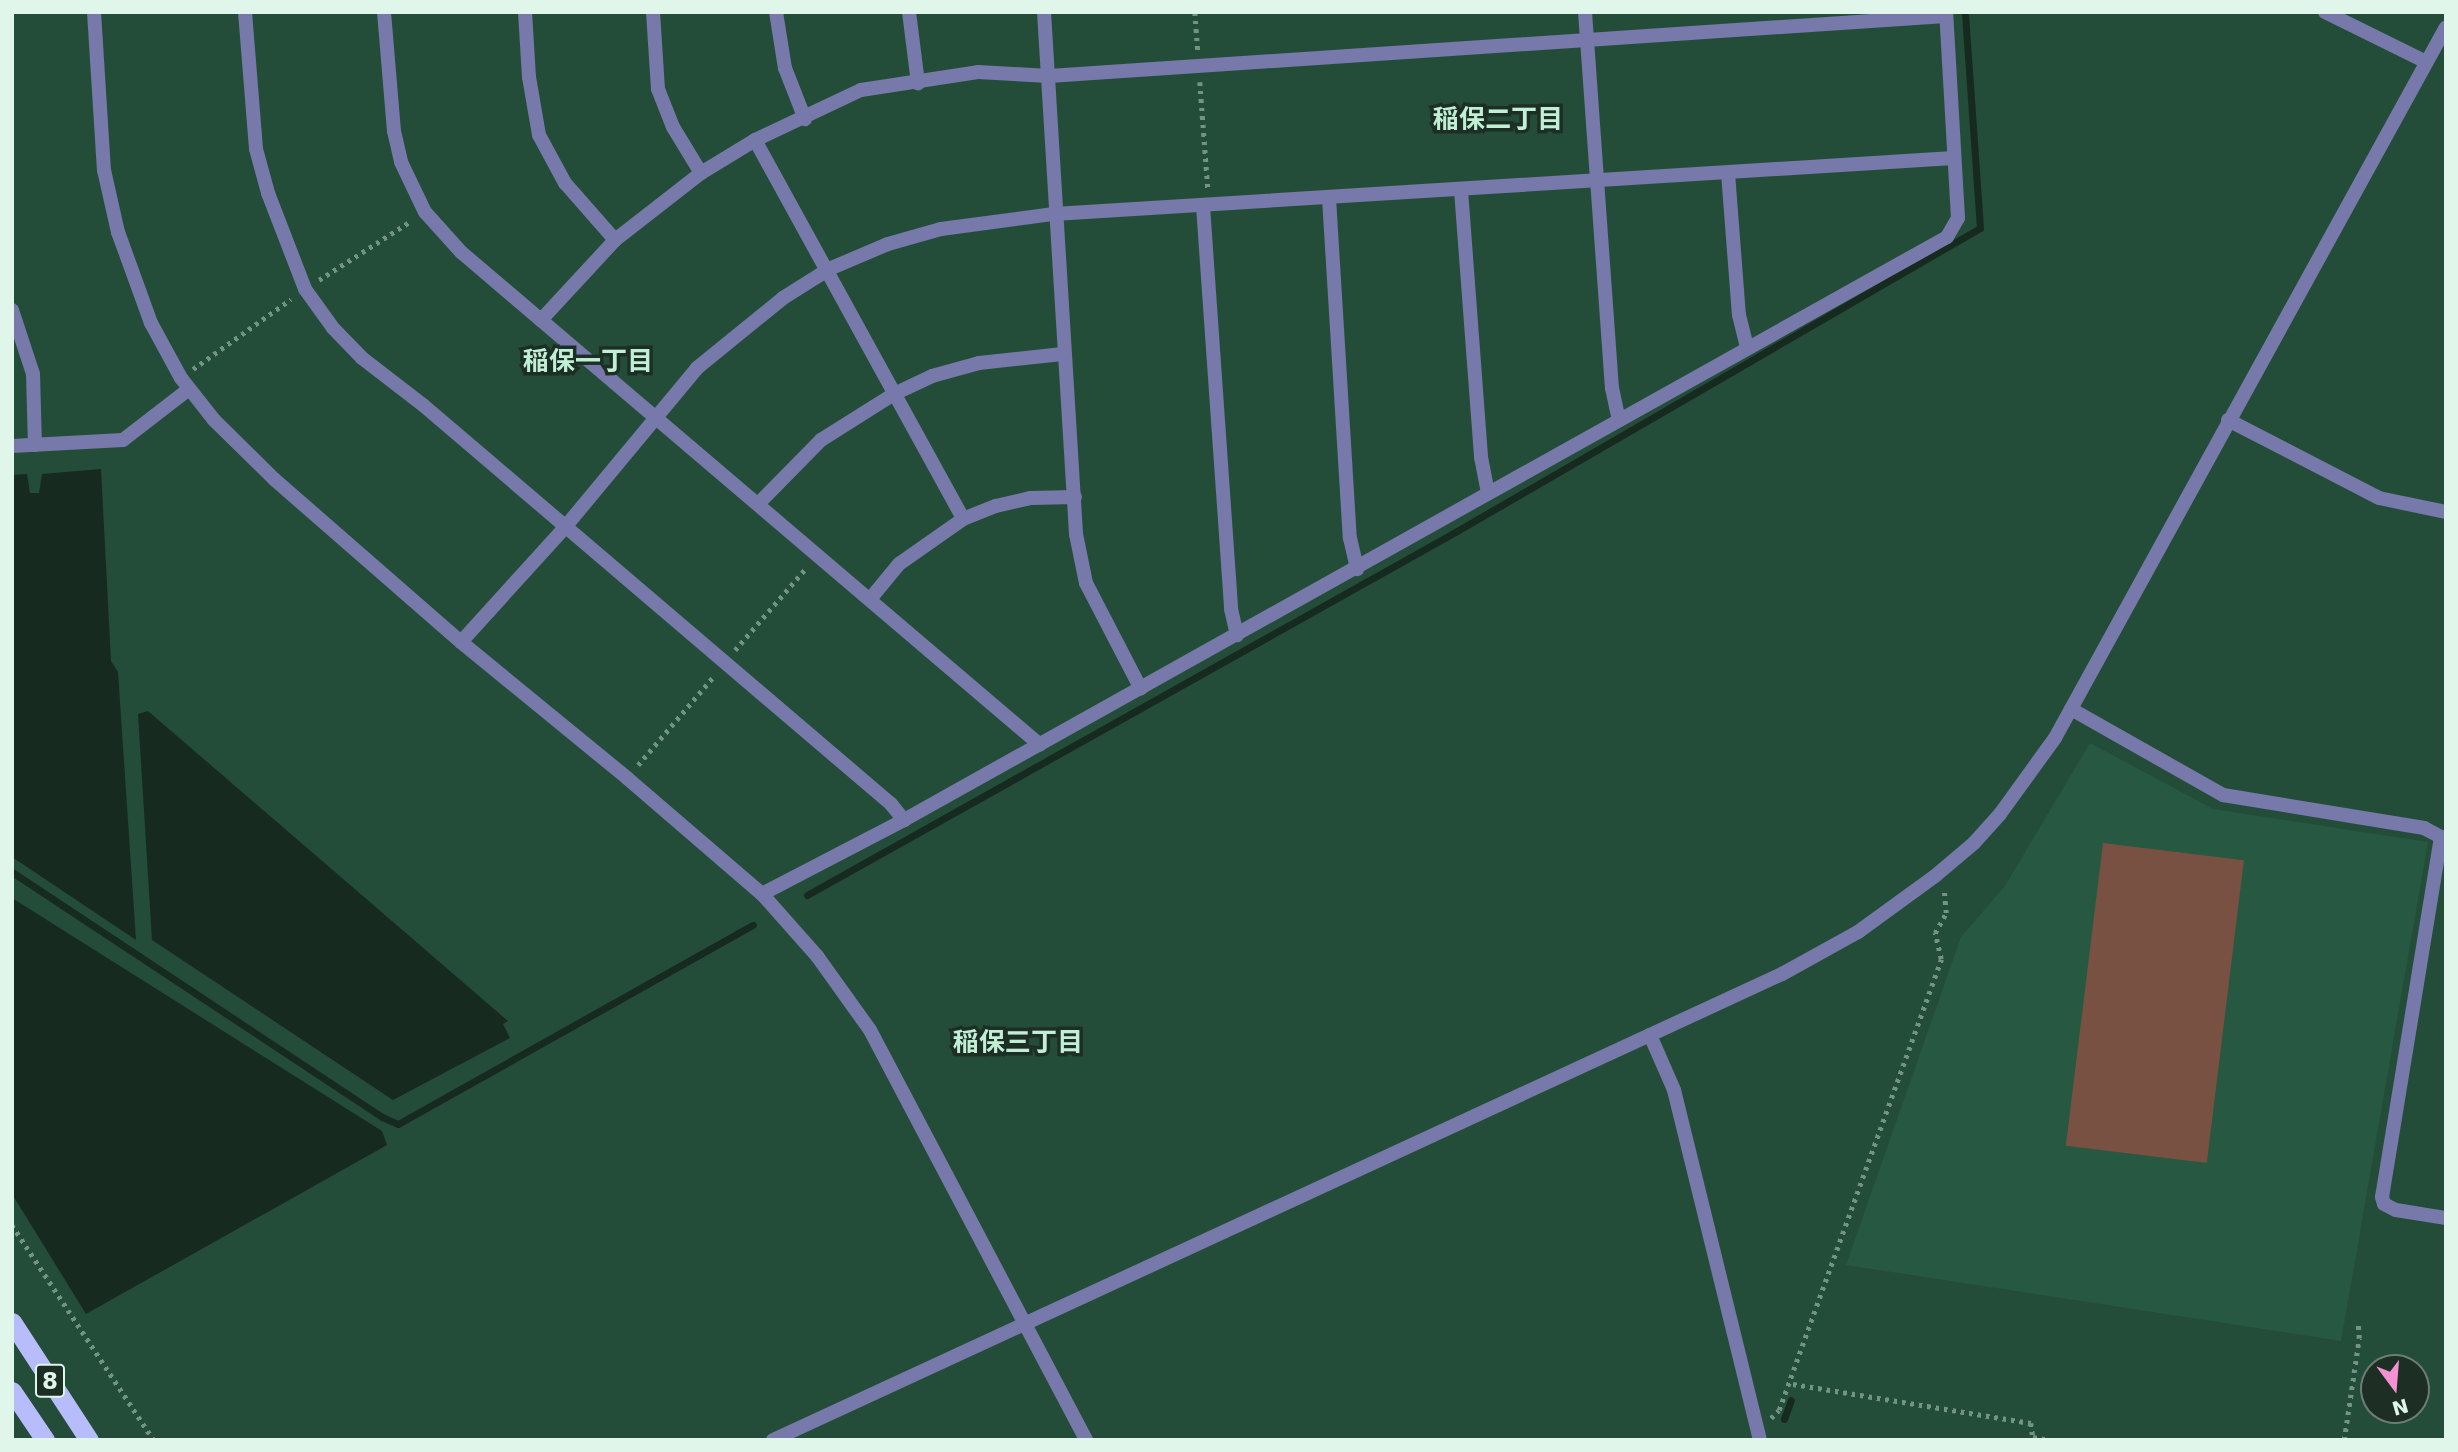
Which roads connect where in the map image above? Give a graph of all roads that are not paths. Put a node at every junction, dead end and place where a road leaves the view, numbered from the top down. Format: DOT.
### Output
graph roads {
  1 [pos="94,12"];
  2 [pos="245,12"];
  3 [pos="384,12"];
  4 [pos="525,12"];
  5 [pos="653,12"];
  6 [pos="776,12"];
  7 [pos="909,12"];
  8 [pos="1044,12"];
  9 [pos="1585,12"];
  10 [pos="2325,12"];
  11 [pos="1946,14"];
  12 [pos="2446,27"];
  13 [pos="1587,40"];
  14 [pos="2426,62"];
  15 [pos="1049,76"];
  16 [pos="918,83"];
  17 [pos="805,119"];
  18 [pos="755,140"];
  19 [pos="1953,158"];
  20 [pos="701,173"];
  21 [pos="1728,173"];
  22 [pos="1596,181"];
  23 [pos="1461,190"];
  24 [pos="1329,198"];
  25 [pos="1203,206"];
  26 [pos="1054,214"];
  27 [pos="615,240"];
  28 [pos="829,269"];
  29 [pos="12,310"];
  30 [pos="541,320"];
  31 [pos="1747,348"];
  32 [pos="1063,354"];
  33 [pos="189,389"];
  34 [pos="894,394"];
  35 [pos="656,419"];
  36 [pos="2228,420"];
  37 [pos="1619,421"];
  38 [pos="36,444"];
  39 [pos="12,446"];
  40 [pos="1488,493"];
  41 [pos="1075,497"];
  42 [pos="758,504"];
  43 [pos="2446,512"];
  44 [pos="963,519"];
  45 [pos="566,526"];
  46 [pos="1357,569"];
  47 [pos="871,598"];
  48 [pos="1237,635"];
  49 [pos="461,642"];
  50 [pos="1141,689"];
  51 [pos="2071,709"];
  52 [pos="1040,745"];
  53 [pos="904,820"];
  54 [pos="762,894"];
  55 [pos="1650,1035"];
  56 [pos="2446,1218"];
  57 [pos="12,1322"];
  58 [pos="1026,1324"];
  59 [pos="12,1391"];
  60 [pos="1759,1435"];
  61 [pos="45,1440"];
  62 [pos="89,1440"];
  63 [pos="773,1440"];
  64 [pos="1086,1440"];
  1 -- 33 [label="street"];
  2 -- 45 [label="street"];
  3 -- 30 [label="street"];
  4 -- 27 [label="street"];
  5 -- 20 [label="street"];
  6 -- 17 [label="street"];
  7 -- 16 [label="street"];
  8 -- 15 [label="street"];
  9 -- 13 [label="street"];
  10 -- 14 [label="street"];
  11 -- 13 [label="street"];
  11 -- 19 [label="street"];
  12 -- 14 [label="street"];
  13 -- 15 [label="street"];
  13 -- 22 [label="street"];
  14 -- 36 [label="street"];
  15 -- 16 [label="street"];
  15 -- 26 [label="street"];
  16 -- 17 [label="street"];
  17 -- 18 [label="street"];
  18 -- 20 [label="street"];
  18 -- 28 [label="street"];
  19 -- 21 [label="street"];
  19 -- 31 [label="street"];
  20 -- 27 [label="street"];
  21 -- 22 [label="street"];
  21 -- 31 [label="street"];
  22 -- 23 [label="street"];
  22 -- 37 [label="street"];
  23 -- 24 [label="street"];
  23 -- 40 [label="street"];
  24 -- 25 [label="street"];
  24 -- 46 [label="street"];
  25 -- 26 [label="street"];
  25 -- 48 [label="street"];
  26 -- 28 [label="street"];
  26 -- 32 [label="street"];
  27 -- 30 [label="street"];
  28 -- 34 [label="street"];
  28 -- 35 [label="street"];
  29 -- 38 [label="street"];
  30 -- 35 [label="street"];
  31 -- 37 [label="street"];
  32 -- 34 [label="street"];
  32 -- 41 [label="street"];
  33 -- 38 [label="street"];
  33 -- 49 [label="street"];
  34 -- 42 [label="street"];
  34 -- 44 [label="street"];
  35 -- 42 [label="street"];
  35 -- 45 [label="street"];
  36 -- 43 [label="street"];
  36 -- 51 [label="street"];
  37 -- 40 [label="street"];
  38 -- 39 [label="street"];
  40 -- 46 [label="street"];
  41 -- 44 [label="street"];
  41 -- 50 [label="street"];
  42 -- 47 [label="street"];
  44 -- 47 [label="street"];
  45 -- 49 [label="street"];
  45 -- 53 [label="street"];
  46 -- 48 [label="street"];
  47 -- 52 [label="street"];
  48 -- 50 [label="street"];
  49 -- 54 [label="street"];
  50 -- 52 [label="street"];
  51 -- 55 [label="street"];
  51 -- 56 [label="street"];
  52 -- 53 [label="street"];
  53 -- 54 [label="street"];
  54 -- 58 [label="street"];
  55 -- 58 [label="street"];
  55 -- 60 [label="street"];
  57 -- 62 [label="highway, 8"];
  58 -- 63 [label="street"];
  58 -- 64 [label="street"];
  59 -- 61 [label="highway, 8"];
}
